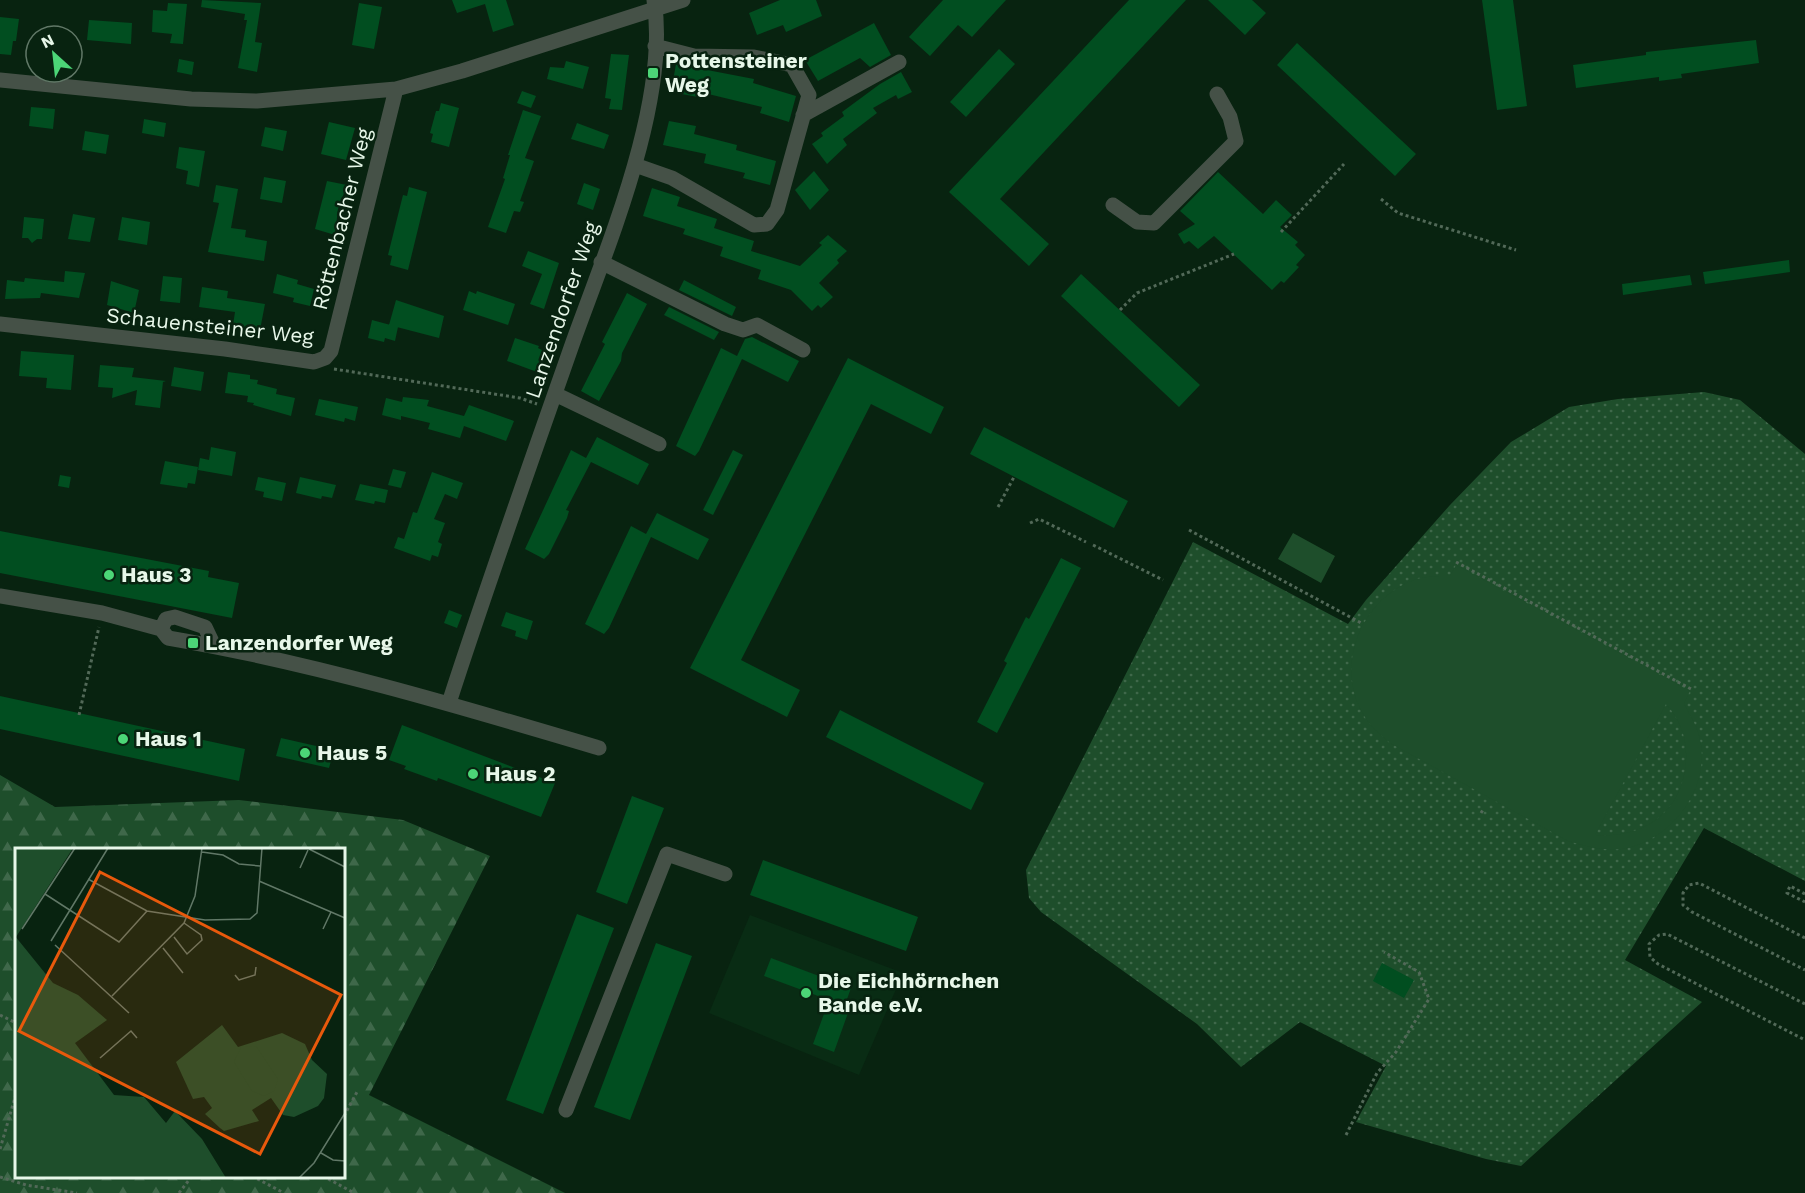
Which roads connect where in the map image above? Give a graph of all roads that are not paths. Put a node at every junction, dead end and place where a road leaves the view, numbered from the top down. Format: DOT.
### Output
graph roads {
  1 [pos="683,0"];
  2 [pos="654,5"];
  3 [pos="655,46"];
  4 [pos="899,62"];
  5 [pos="0,80"];
  6 [pos="396,89"];
  7 [pos="1217,94"];
  8 [pos="803,116"];
  9 [pos="634,165"];
  10 [pos="1113,205"];
  11 [pos="601,262"];
  12 [pos="0,324"];
  13 [pos="803,350"];
  14 [pos="325,358"];
  15 [pos="553,401"];
  16 [pos="659,444"];
  17 [pos="0,596"];
  18 [pos="449,703"];
  19 [pos="599,748"];
  20 [pos="725,874"];
  21 [pos="566,1110"];
  1 -- 2 [label="street"];
  2 -- 3 [label="street, Lanzendorfer Weg"];
  2 -- 6 [label="street"];
  3 -- 8 [label="street"];
  3 -- 9 [label="street, Lanzendorfer Weg"];
  4 -- 8 [label="street"];
  5 -- 6 [label="street"];
  6 -- 14 [label="street, Röttenbacher Weg"];
  7 -- 10 [label="street"];
  8 -- 9 [label="street"];
  9 -- 11 [label="street, Lanzendorfer Weg"];
  11 -- 13 [label="street"];
  11 -- 15 [label="street, Lanzendorfer Weg"];
  12 -- 14 [label="street, Schauensteiner Weg"];
  15 -- 16 [label="street"];
  15 -- 18 [label="street, Lanzendorfer Weg"];
  17 -- 18 [label="street"];
  18 -- 19 [label="street"];
  20 -- 21 [label="street"];
}
